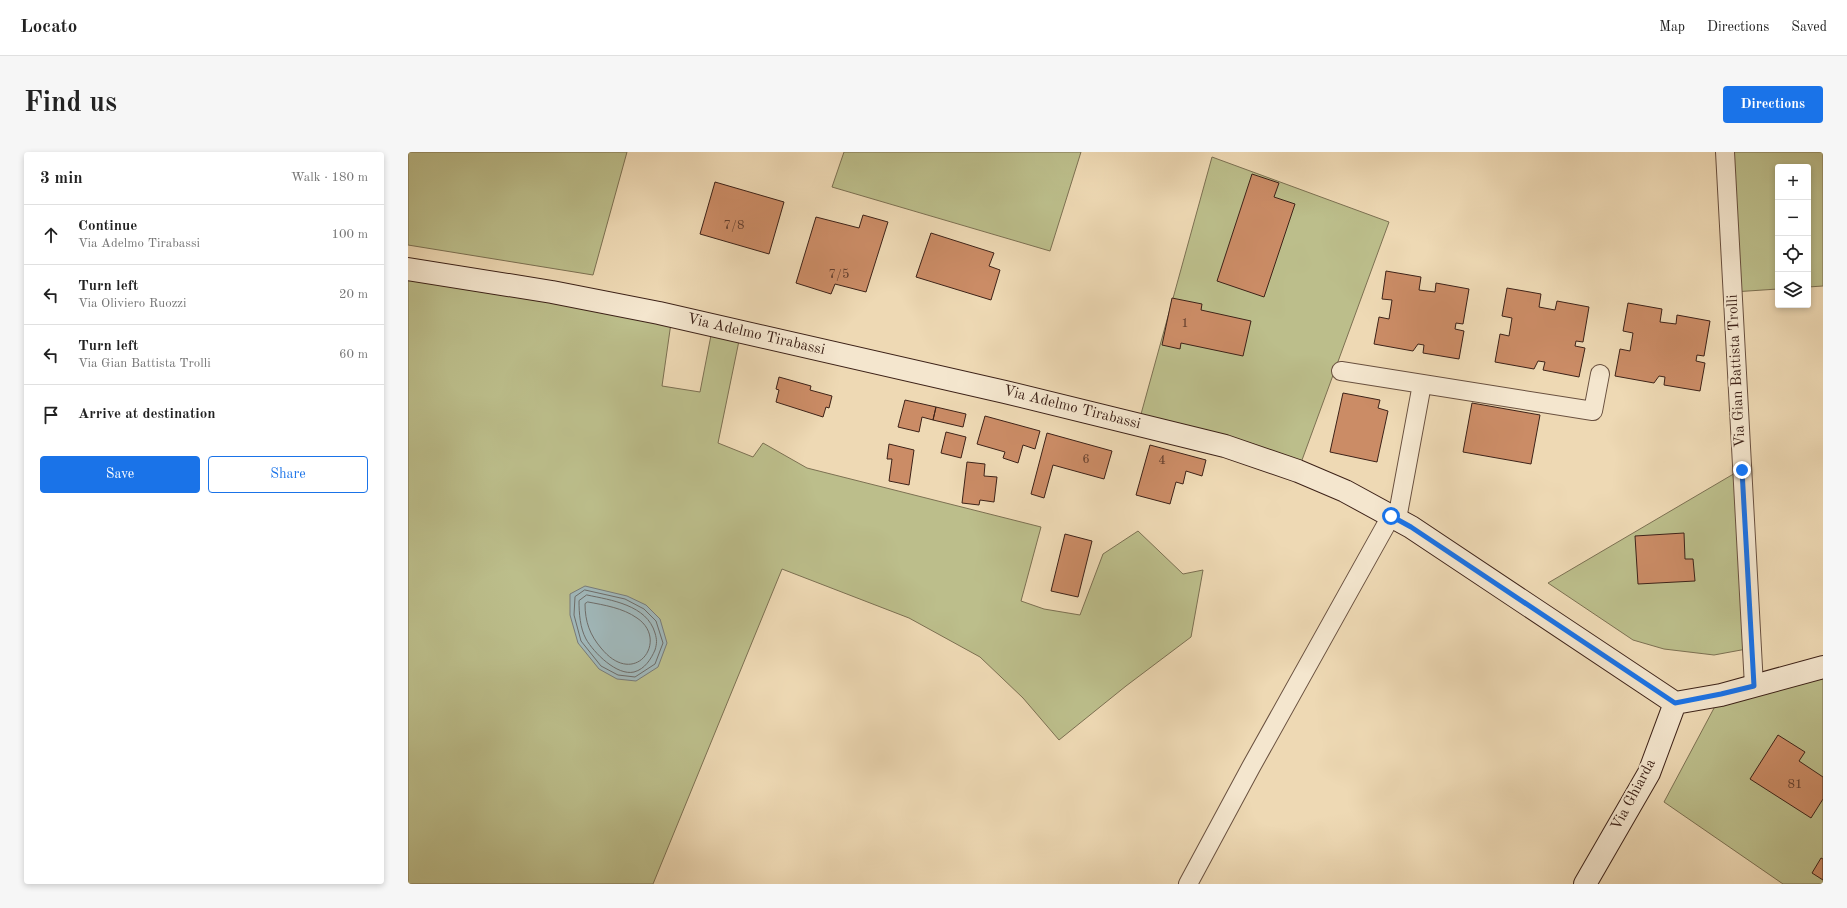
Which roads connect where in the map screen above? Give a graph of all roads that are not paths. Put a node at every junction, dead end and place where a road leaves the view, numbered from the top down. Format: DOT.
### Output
graph roads {
  1 [pos="1725,152"];
  2 [pos="408,269"];
  3 [pos="1341,371"];
  4 [pos="1600,374"];
  5 [pos="1422,384"];
  6 [pos="1394,518"];
  7 [pos="1823,667"];
  8 [pos="1754,686"];
  9 [pos="1675,703"];
  10 [pos="1188,884"];
  11 [pos="1585,884"];
  1 -- 8 [label="street, Via Gian Battista Trolli"];
  2 -- 6 [label="street, Via Adelmo Tirabassi"];
  3 -- 5 [label="street"];
  4 -- 5 [label="street"];
  5 -- 6 [label="street"];
  6 -- 9 [label="street, Via Adelmo Tirabassi"];
  6 -- 10 [label="street"];
  7 -- 8 [label="street"];
  8 -- 9 [label="street"];
  9 -- 11 [label="street, Via Ghiarda"];
}
